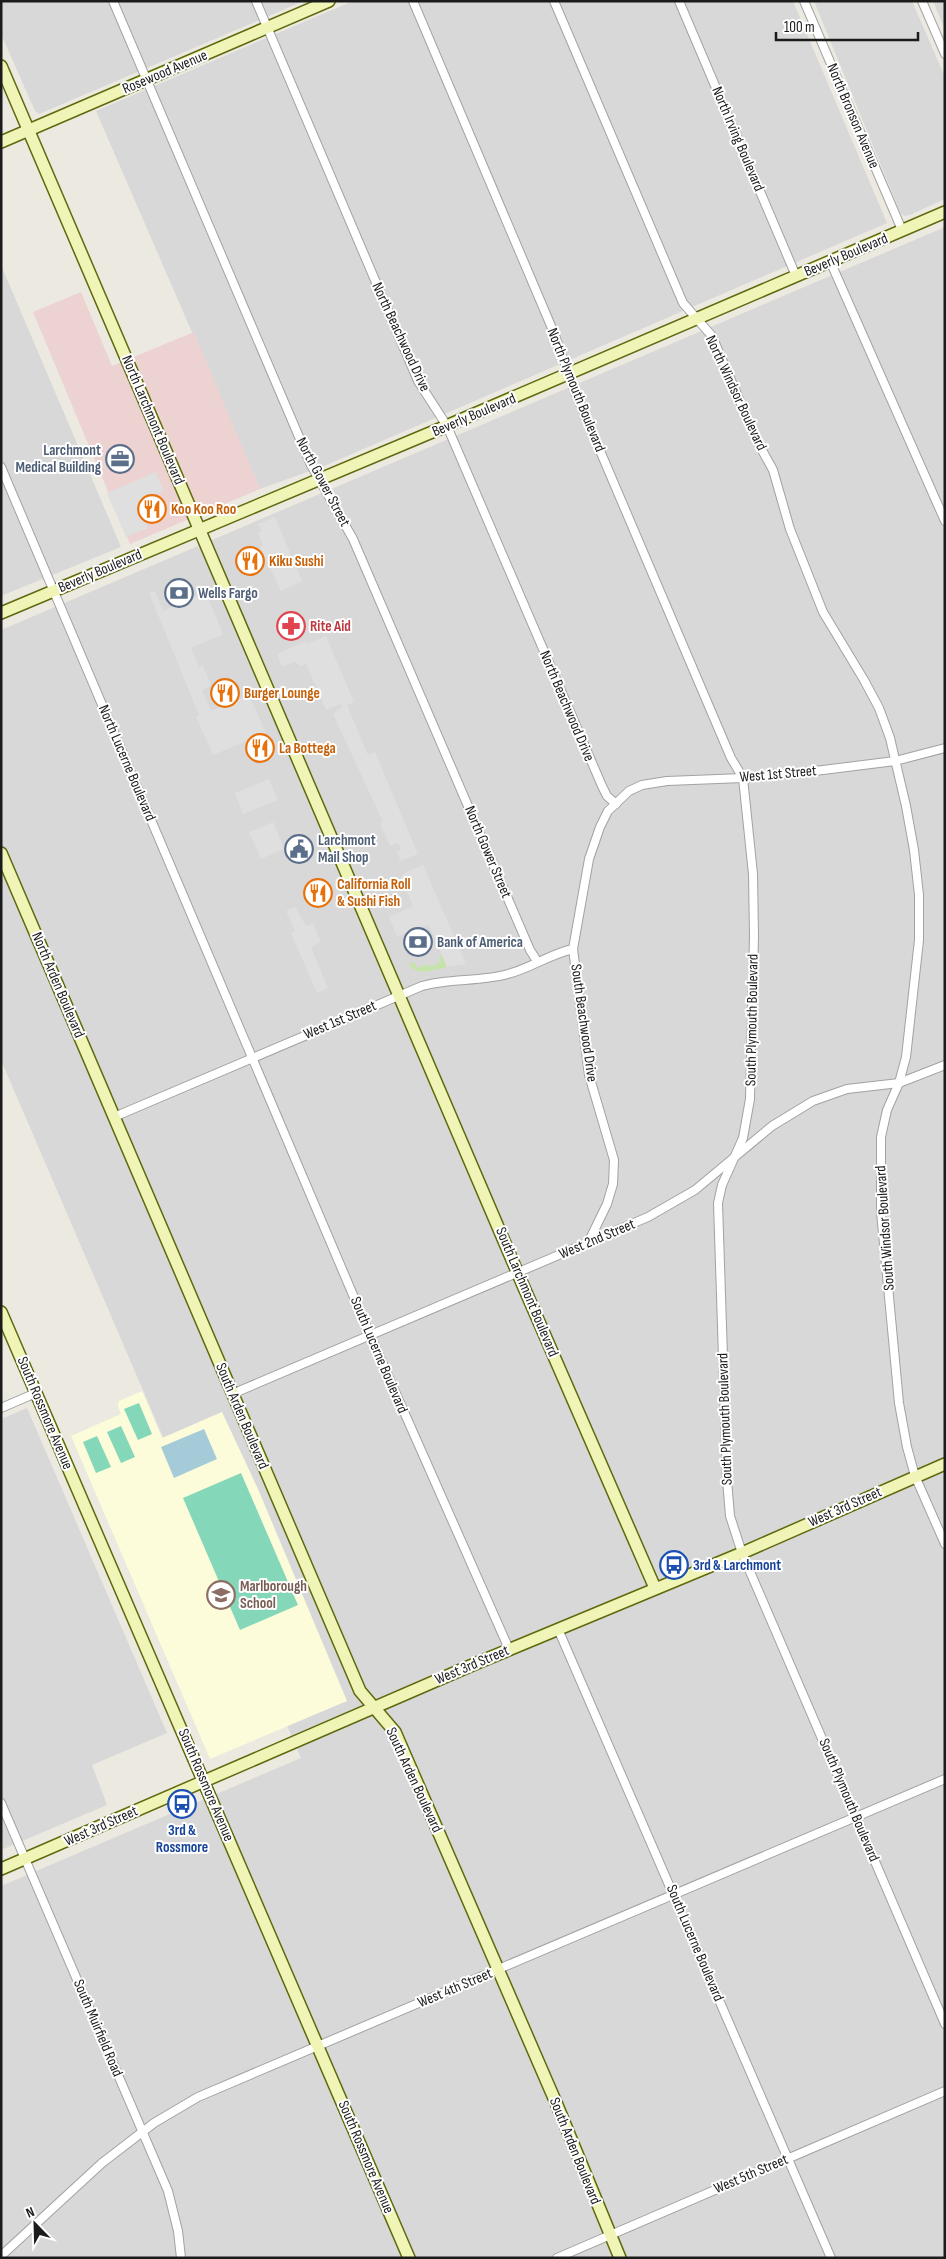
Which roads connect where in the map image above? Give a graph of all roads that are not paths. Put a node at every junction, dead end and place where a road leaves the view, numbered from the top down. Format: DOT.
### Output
graph roads {
  1 [pos="113,1"];
  2 [pos="256,1"];
  3 [pos="329,1"];
  4 [pos="413,1"];
  5 [pos="554,1"];
  6 [pos="679,1"];
  7 [pos="804,1"];
  8 [pos="922,1"];
  9 [pos="267,28"];
  10 [pos="945,54"];
  11 [pos="1,66"];
  12 [pos="146,80"];
  13 [pos="29,130"];
  14 [pos="1,142"];
  15 [pos="945,212"];
  16 [pos="902,230"];
  17 [pos="830,262"];
  18 [pos="796,276"];
  19 [pos="696,319"];
  20 [pos="568,374"];
  21 [pos="447,426"];
  22 [pos="1,467"];
  23 [pos="319,480"];
  24 [pos="945,521"];
  25 [pos="200,530"];
  26 [pos="54,590"];
  27 [pos="1,612"];
  28 [pos="945,748"];
  29 [pos="895,762"];
  30 [pos="743,778"];
  31 [pos="616,804"];
  32 [pos="1,854"];
  33 [pos="573,949"];
  34 [pos="537,961"];
  35 [pos="399,995"];
  36 [pos="254,1058"];
  37 [pos="945,1065"];
  38 [pos="899,1083"];
  39 [pos="114,1117"];
  40 [pos="732,1160"];
  41 [pos="588,1243"];
  42 [pos="518,1273"];
  43 [pos="1,1312"];
  44 [pos="370,1335"];
  45 [pos="36,1393"];
  46 [pos="232,1394"];
  47 [pos="1,1408"];
  48 [pos="945,1464"];
  49 [pos="915,1476"];
  50 [pos="945,1544"];
  51 [pos="742,1553"];
  52 [pos="655,1588"];
  53 [pos="558,1629"];
  54 [pos="509,1649"];
  55 [pos="375,1707"];
  56 [pos="945,1779"];
  57 [pos="204,1780"];
  58 [pos="1,1803"];
  59 [pos="855,1817"];
  60 [pos="25,1859"];
  61 [pos="1,1869"];
  62 [pos="674,1894"];
  63 [pos="497,1970"];
  64 [pos="945,2024"];
  65 [pos="318,2046"];
  66 [pos="945,2091"];
  67 [pos="143,2132"];
  68 [pos="787,2159"];
  69 [pos="610,2235"];
  70 [pos="1,2256"];
  71 [pos="181,2258"];
  72 [pos="409,2258"];
  73 [pos="557,2258"];
  74 [pos="620,2258"];
  75 [pos="831,2258"];
  1 -- 12 [label="street, North Gower Street"];
  2 -- 9 [label="street, North Beachwood Drive"];
  3 -- 9 [label="street, Rosewood Avenue"];
  4 -- 20 [label="street, North Plymouth Boulevard"];
  5 -- 19 [label="street, North Windsor Boulevard"];
  6 -- 18 [label="street, North Irving Boulevard"];
  7 -- 16 [label="street, North Bronson Avenue"];
  8 -- 10 [label="street"];
  9 -- 12 [label="street, Rosewood Avenue"];
  9 -- 21 [label="street, North Beachwood Drive"];
  11 -- 13 [label="street, North Larchmont Boulevard"];
  12 -- 13 [label="street, Rosewood Avenue"];
  12 -- 23 [label="street, North Gower Street"];
  13 -- 14 [label="street, Rosewood Avenue"];
  13 -- 25 [label="street, North Larchmont Boulevard"];
  15 -- 16 [label="street, Beverly Boulevard"];
  16 -- 17 [label="street, Beverly Boulevard"];
  17 -- 18 [label="street, Beverly Boulevard"];
  17 -- 24 [label="street"];
  18 -- 19 [label="street, Beverly Boulevard"];
  19 -- 20 [label="street, Beverly Boulevard"];
  19 -- 29 [label="street, North Windsor Boulevard"];
  20 -- 21 [label="street, Beverly Boulevard"];
  20 -- 30 [label="street, North Plymouth Boulevard"];
  21 -- 23 [label="street, Beverly Boulevard"];
  21 -- 31 [label="street, North Beachwood Drive"];
  22 -- 26 [label="street, North Lucerne Boulevard"];
  23 -- 25 [label="street, Beverly Boulevard"];
  23 -- 34 [label="street, North Gower Street"];
  25 -- 26 [label="street, Beverly Boulevard"];
  25 -- 35 [label="street, North Larchmont Boulevard"];
  26 -- 27 [label="street, Beverly Boulevard"];
  26 -- 36 [label="street, North Lucerne Boulevard"];
  28 -- 29 [label="street, West 1st Street"];
  29 -- 30 [label="street, West 1st Street"];
  29 -- 38 [label="street, South Windsor Boulevard"];
  30 -- 31 [label="street, West 1st Street"];
  30 -- 40 [label="street, South Plymouth Boulevard"];
  31 -- 33 [label="street, South Beachwood Drive"];
  32 -- 39 [label="street, North Arden Boulevard"];
  33 -- 34 [label="street, West 1st Street"];
  33 -- 41 [label="street, South Beachwood Drive"];
  34 -- 35 [label="street, West 1st Street"];
  35 -- 36 [label="street, West 1st Street"];
  35 -- 42 [label="street, South Larchmont Boulevard"];
  36 -- 39 [label="street, West 1st Street"];
  36 -- 44 [label="street, South Lucerne Boulevard"];
  37 -- 38 [label="street, West 2nd Street"];
  38 -- 40 [label="street, West 2nd Street"];
  38 -- 49 [label="street, South Windsor Boulevard"];
  39 -- 46 [label="street, South Arden Boulevard"];
  40 -- 41 [label="street, West 2nd Street"];
  40 -- 51 [label="street, South Plymouth Boulevard"];
  41 -- 42 [label="street, West 2nd Street"];
  42 -- 44 [label="street, West 2nd Street"];
  42 -- 52 [label="street, South Larchmont Boulevard"];
  43 -- 45 [label="street, South Rossmore Avenue"];
  44 -- 46 [label="street, West 2nd Street"];
  44 -- 54 [label="street, South Lucerne Boulevard"];
  45 -- 47 [label="street"];
  45 -- 57 [label="street, South Rossmore Avenue"];
  46 -- 55 [label="street, South Arden Boulevard"];
  48 -- 49 [label="street, West 3rd Street"];
  49 -- 50 [label="street, South Windsor Boulevard"];
  49 -- 51 [label="street, West 3rd Street"];
  51 -- 52 [label="street, West 3rd Street"];
  51 -- 59 [label="street, South Plymouth Boulevard"];
  52 -- 53 [label="street, West 3rd Street"];
  53 -- 54 [label="street, West 3rd Street"];
  53 -- 62 [label="street, South Lucerne Boulevard"];
  54 -- 55 [label="street, West 3rd Street"];
  55 -- 57 [label="street, West 3rd Street"];
  55 -- 63 [label="street, South Arden Boulevard"];
  56 -- 59 [label="street, West 4th Street"];
  57 -- 60 [label="street, West 3rd Street"];
  57 -- 65 [label="street, South Rossmore Avenue"];
  58 -- 60 [label="street, South Muirfield Road"];
  59 -- 62 [label="street, West 4th Street"];
  59 -- 64 [label="street, South Plymouth Boulevard"];
  60 -- 61 [label="street, West 3rd Street"];
  60 -- 67 [label="street, South Muirfield Road"];
  62 -- 63 [label="street, West 4th Street"];
  62 -- 68 [label="street, South Lucerne Boulevard"];
  63 -- 65 [label="street, West 4th Street"];
  63 -- 69 [label="street, South Arden Boulevard"];
  65 -- 67 [label="street, West 4th Street"];
  65 -- 72 [label="street, South Rossmore Avenue"];
  66 -- 68 [label="street, West 5th Street"];
  67 -- 70 [label="street, West 4th Street"];
  67 -- 71 [label="street, South Muirfield Road"];
  68 -- 69 [label="street, West 5th Street"];
  68 -- 75 [label="street, South Lucerne Boulevard"];
  69 -- 73 [label="street, West 5th Street"];
  69 -- 74 [label="street, South Arden Boulevard"];
}
